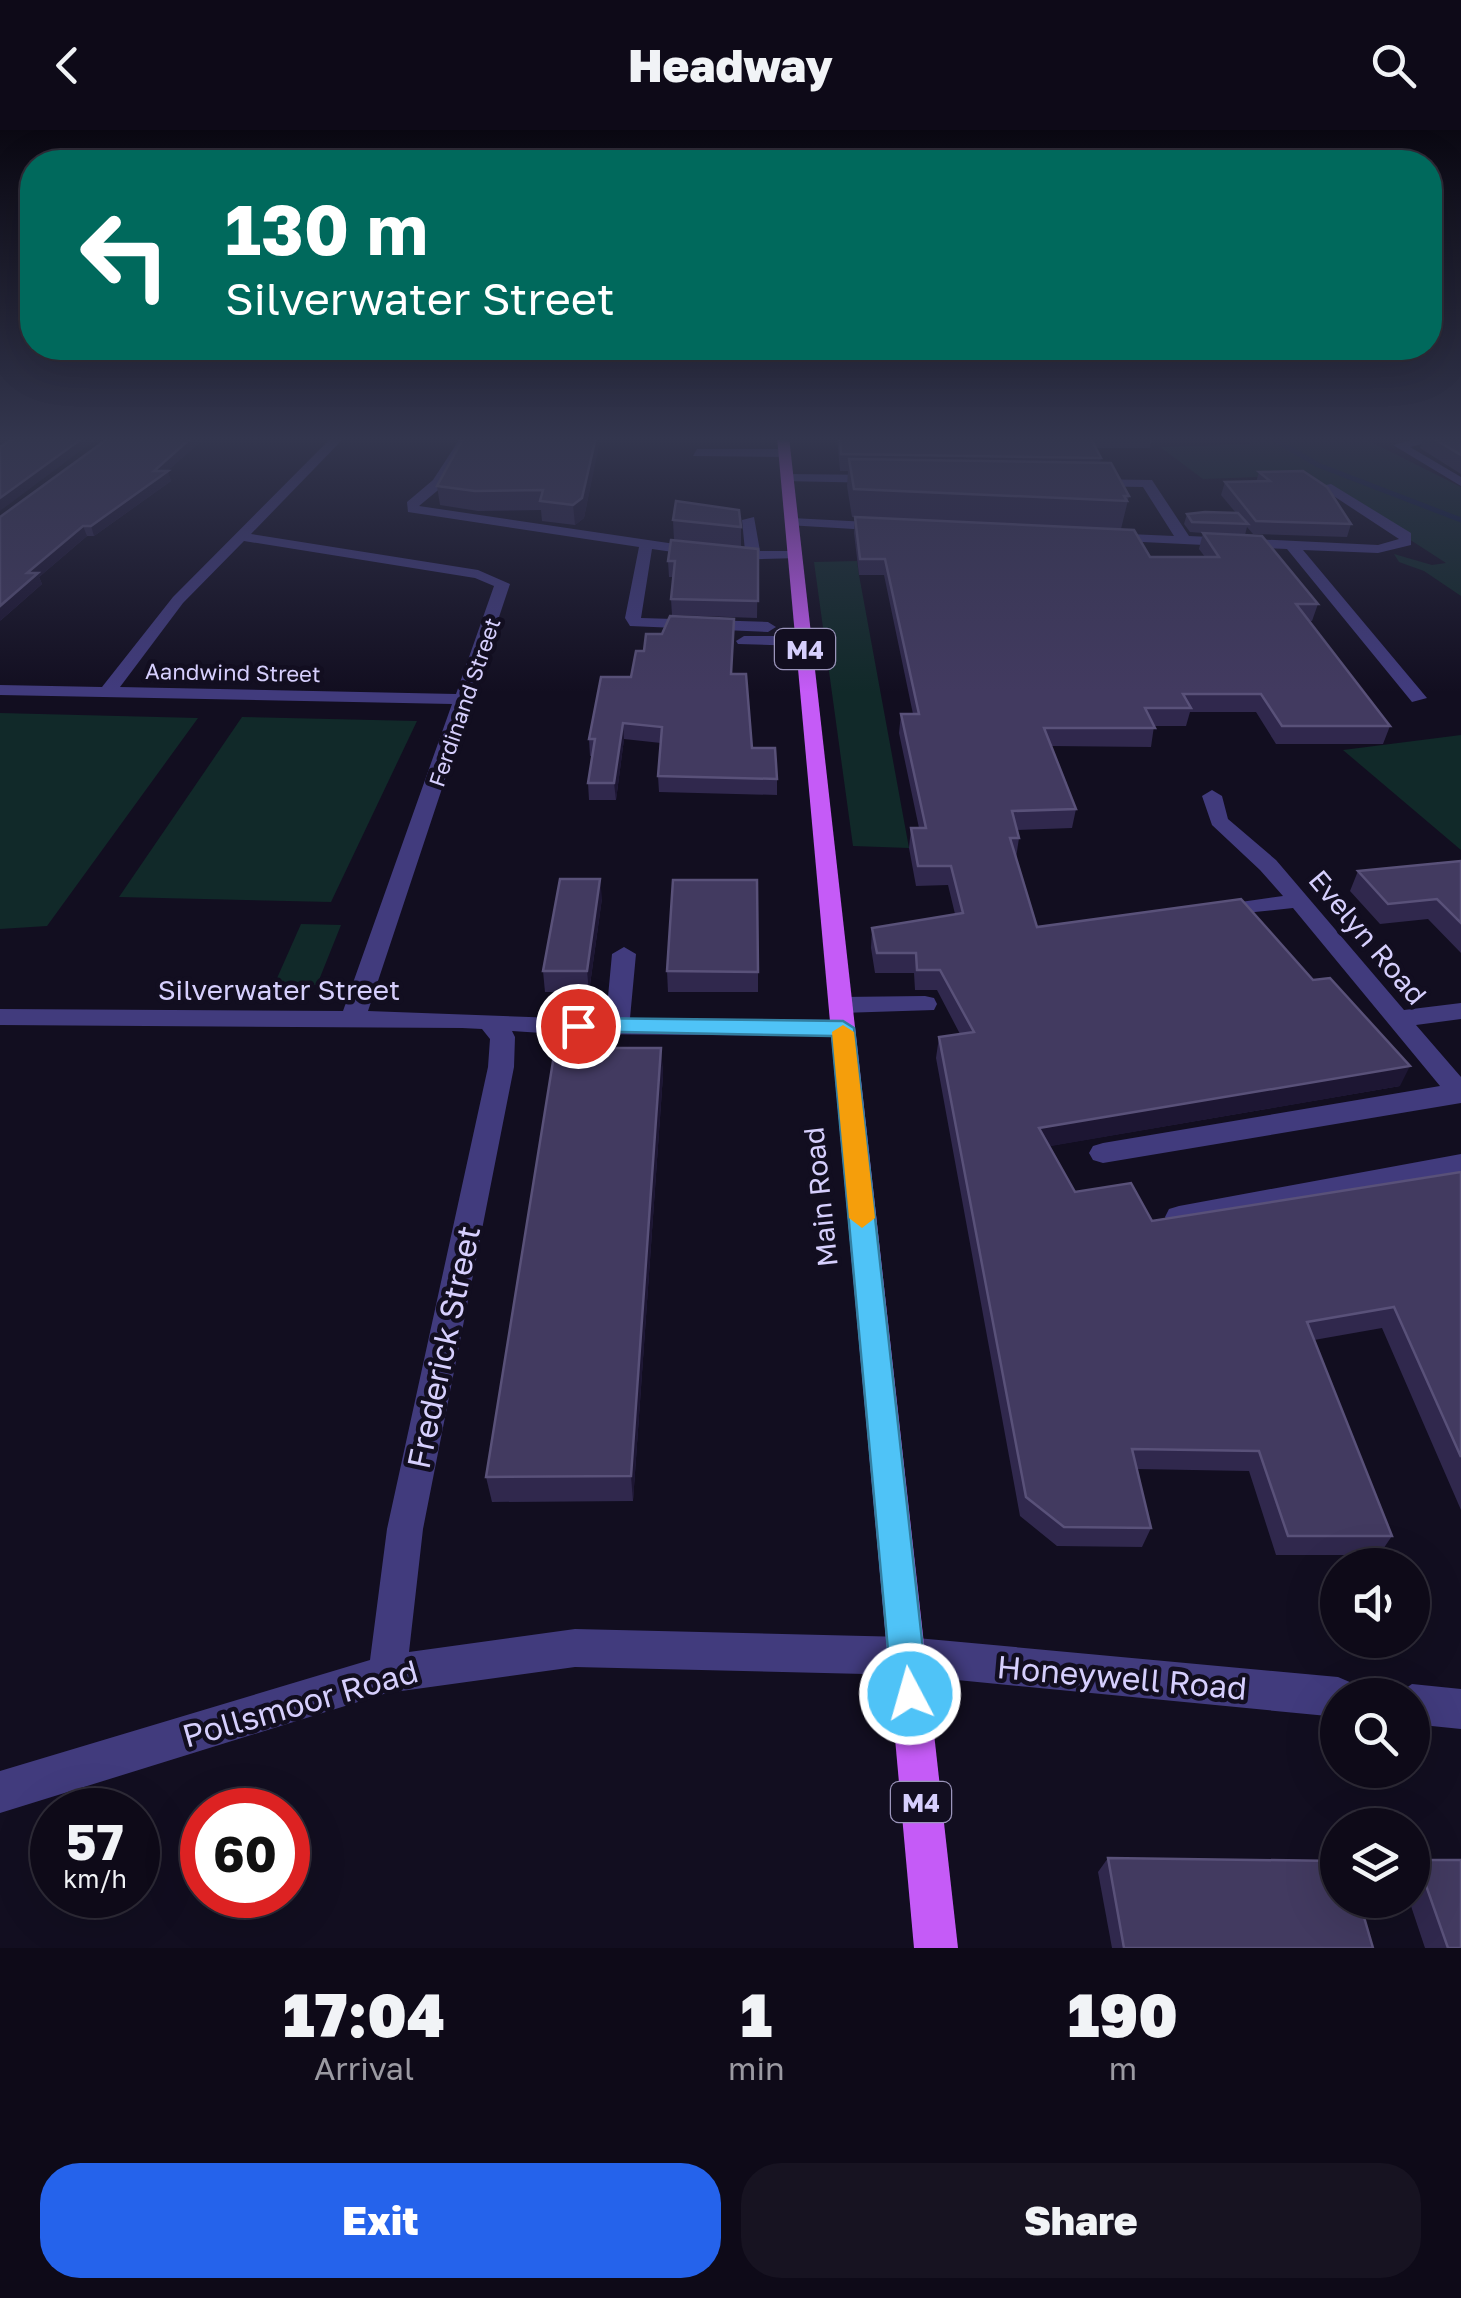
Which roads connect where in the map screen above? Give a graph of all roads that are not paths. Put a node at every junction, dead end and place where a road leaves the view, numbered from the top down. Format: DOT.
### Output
graph roads {
  1 [pos="252,522"];
  2 [pos="492,522"];
  3 [pos="749,522"];
  4 [pos="792,522"];
  5 [pos="1172,522"];
  6 [pos="1384,522"];
  7 [pos="504,524"];
  8 [pos="901,528"];
  9 [pos="238,536"];
  10 [pos="1090,536"];
  11 [pos="1184,540"];
  12 [pos="646,545"];
  13 [pos="1290,545"];
  14 [pos="795,555"];
  15 [pos="753,557"];
  16 [pos="768,626"];
  17 [pos="720,641"];
  18 [pos="804,641"];
  19 [pos="0,690"];
  20 [pos="107,692"];
  21 [pos="1418,698"];
  22 [pos="465,699"];
  23 [pos="1212,796"];
  24 [pos="1299,901"];
  25 [pos="1189,916"];
  26 [pos="624,954"];
  27 [pos="925,1004"];
  28 [pos="1461,1012"];
  29 [pos="0,1017"];
  30 [pos="842,1017"];
  31 [pos="1397,1018"];
  32 [pos="353,1019"];
  33 [pos="492,1026"];
  34 [pos="617,1026"];
  35 [pos="1460,1093"];
  36 [pos="1103,1153"];
  37 [pos="1461,1164"];
  38 [pos="1179,1217"];
  39 [pos="906,1656"];
  40 [pos="387,1674"];
  41 [pos="1320,1695"];
  42 [pos="1430,1706"];
  43 [pos="1461,1709"];
  44 [pos="0,1792"];
  45 [pos="936,1948"];
  1 -- 9 [label="street"];
  2 -- 7 [label="street"];
  3 -- 15 [label="street"];
  4 -- 8 [label="street"];
  4 -- 14 [label="main road, Main Road / M4"];
  5 -- 11 [label="street"];
  6 -- 13 [label="street"];
  7 -- 12 [label="street"];
  9 -- 20 [label="street"];
  9 -- 22 [label="street, Ferdinand Street"];
  10 -- 11 [label="street"];
  11 -- 13 [label="street"];
  12 -- 15 [label="street"];
  12 -- 16 [label="street"];
  13 -- 21 [label="street"];
  14 -- 15 [label="street"];
  14 -- 18 [label="main road, Main Road / M4"];
  17 -- 18 [label="street"];
  18 -- 30 [label="main road, Main Road / M4"];
  19 -- 20 [label="street, Aandwind Street"];
  20 -- 22 [label="street, Aandwind Street"];
  22 -- 32 [label="street, Ferdinand Street"];
  23 -- 24 [label="street, Evelyn Road"];
  24 -- 25 [label="street"];
  24 -- 31 [label="street, Evelyn Road"];
  26 -- 34 [label="street"];
  27 -- 30 [label="street, Silverwater Street"];
  28 -- 31 [label="street"];
  29 -- 32 [label="street, Silverwater Street"];
  30 -- 34 [label="street, Silverwater Street"];
  30 -- 39 [label="main road, Main Road / M4"];
  31 -- 35 [label="street, Evelyn Road"];
  32 -- 33 [label="street, Silverwater Street"];
  33 -- 34 [label="street, Silverwater Street"];
  33 -- 40 [label="street, Frederick Street"];
  35 -- 36 [label="street"];
  37 -- 38 [label="street"];
  39 -- 40 [label="street, Pollsmoor Road"];
  39 -- 41 [label="street, Honeywell Road"];
  39 -- 45 [label="main road, Main Road / M4"];
  40 -- 44 [label="street, Pollsmoor Road"];
  42 -- 43 [label="street"];
}
